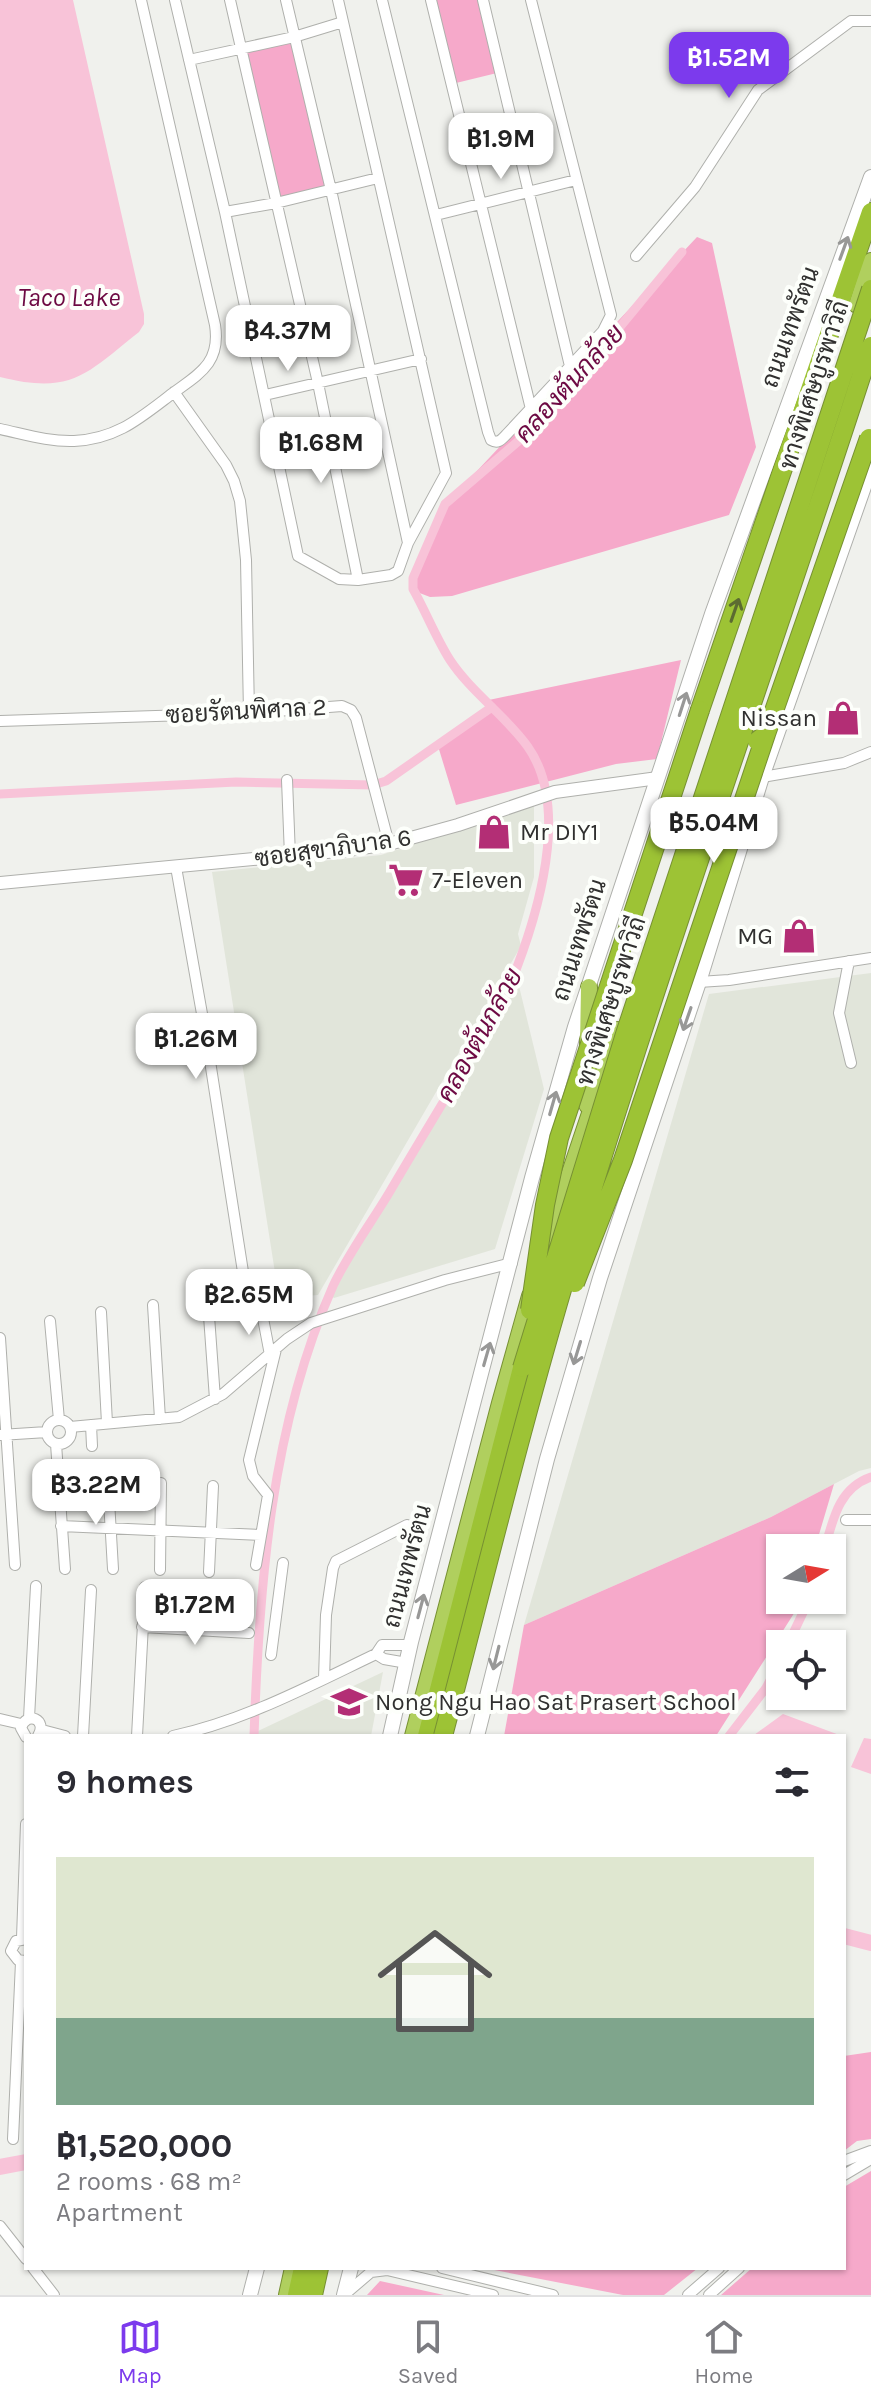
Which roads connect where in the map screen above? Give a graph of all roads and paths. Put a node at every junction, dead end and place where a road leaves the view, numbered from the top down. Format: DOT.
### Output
graph roads {
  1 [pos="141,0"];
  2 [pos="175,0"];
  3 [pos="230,0"];
  4 [pos="286,0"];
  5 [pos="338,0"];
  6 [pos="382,0"];
  7 [pos="431,0"];
  8 [pos="483,0"];
  9 [pos="531,0"];
  10 [pos="871,21"];
  11 [pos="343,22"];
  12 [pos="294,37"];
  13 [pos="242,49"];
  14 [pos="189,60"];
  15 [pos="871,177"];
  16 [pos="378,178"];
  17 [pos="576,180"];
  18 [pos="331,190"];
  19 [pos="529,192"];
  20 [pos="276,203"];
  21 [pos="481,203"];
  22 [pos="225,212"];
  23 [pos="871,212"];
  24 [pos="436,215"];
  25 [pos="636,256"];
  26 [pos="871,261"];
  27 [pos="871,289"];
  28 [pos="871,346"];
  29 [pos="421,359"];
  30 [pos="570,366"];
  31 [pos="871,368"];
  32 [pos="371,371"];
  33 [pos="318,383"];
  34 [pos="174,392"];
  35 [pos="265,395"];
  36 [pos="531,409"];
  37 [pos="0,429"];
  38 [pos="870,435"];
  39 [pos="871,467"];
  40 [pos="408,543"];
  41 [pos="358,580"];
  42 [pos="700,710"];
  43 [pos="249,713"];
  44 [pos="0,721"];
  45 [pos="766,734"];
  46 [pos="871,752"];
  47 [pos="762,777"];
  48 [pos="658,778"];
  49 [pos="287,780"];
  50 [pos="389,844"];
  51 [pos="290,856"];
  52 [pos="176,867"];
  53 [pos="0,883"];
  54 [pos="871,958"];
  55 [pos="849,961"];
  56 [pos="699,982"];
  57 [pos="589,987"];
  58 [pos="851,1063"];
  59 [pos="587,1119"];
  60 [pos="512,1263"];
  61 [pos="246,1291"];
  62 [pos="153,1305"];
  63 [pos="101,1312"];
  64 [pos="262,1313"];
  65 [pos="209,1316"];
  66 [pos="50,1321"];
  67 [pos="0,1338"];
  68 [pos="273,1352"];
  69 [pos="530,1370"];
  70 [pos="215,1399"];
  71 [pos="160,1419"];
  72 [pos="59,1420"];
  73 [pos="107,1423"];
  74 [pos="91,1425"];
  75 [pos="70,1427"];
  76 [pos="47,1432"];
  77 [pos="4,1435"];
  78 [pos="56,1444"];
  79 [pos="92,1446"];
  80 [pos="108,1483"];
  81 [pos="161,1483"];
  82 [pos="213,1486"];
  83 [pos="846,1520"];
  84 [pos="871,1520"];
  85 [pos="407,1525"];
  86 [pos="61,1526"];
  87 [pos="113,1527"];
  88 [pos="160,1531"];
  89 [pos="210,1534"];
  90 [pos="261,1535"];
  91 [pos="283,1563"];
  92 [pos="15,1565"];
  93 [pos="256,1565"];
  94 [pos="65,1569"];
  95 [pos="113,1569"];
  96 [pos="160,1570"];
  97 [pos="209,1572"];
  98 [pos="36,1586"];
  99 [pos="145,1587"];
  100 [pos="91,1590"];
  101 [pos="142,1627"];
  102 [pos="249,1633"];
  103 [pos="411,1645"];
  104 [pos="376,1654"];
  105 [pos="271,1655"];
  106 [pos="407,1663"];
  107 [pos="324,1679"];
  108 [pos="0,1719"];
  109 [pos="25,1721"];
  110 [pos="40,1733"];
  111 [pos="83,1734"];
  112 [pos="137,1734"];
  113 [pos="193,1734"];
  114 [pos="390,1734"];
  115 [pos="417,1734"];
  116 [pos="417,1734"];
  117 [pos="443,1734"];
  118 [pos="453,1734"];
  119 [pos="477,1734"];
  120 [pos="24,1735"];
  121 [pos="24,1939"];
  122 [pos="6,1951"];
  123 [pos="24,1962"];
  124 [pos="13,2139"];
  125 [pos="871,2151"];
  126 [pos="871,2159"];
  127 [pos="846,2160"];
  128 [pos="846,2174"];
  129 [pos="0,2226"];
  130 [pos="24,2256"];
  131 [pos="35,2270"];
  132 [pos="256,2270"];
  133 [pos="293,2270"];
  134 [pos="303,2270"];
  135 [pos="319,2270"];
  136 [pos="325,2270"];
  137 [pos="350,2270"];
  138 [pos="378,2270"];
  139 [pos="385,2270"];
  140 [pos="450,2270"];
  141 [pos="717,2270"];
  142 [pos="737,2270"];
  143 [pos="54,2295"];
  144 [pos="250,2295"];
  145 [pos="287,2295"];
  146 [pos="297,2295"];
  147 [pos="313,2295"];
  148 [pos="319,2295"];
  149 [pos="344,2295"];
  150 [pos="493,2295"];
  151 [pos="553,2295"];
  152 [pos="688,2295"];
  153 [pos="709,2295"];
  1 -- 34 [label="street"];
  2 -- 14 [label="street"];
  3 -- 13 [label="street"];
  4 -- 12 [label="street"];
  5 -- 11 [label="street"];
  6 -- 24 [label="street"];
  7 -- 21 [label="street"];
  8 -- 19 [label="street"];
  9 -- 17 [label="street"];
  10 -- 25 [label="street"];
  11 -- 12 [label="street"];
  11 -- 16 [label="street"];
  12 -- 13 [label="street"];
  12 -- 18 [label="street"];
  13 -- 14 [label="street"];
  13 -- 20 [label="street"];
  14 -- 22 [label="street"];
  48 -- 15 [label="main road, ถนนเทพรัตน, one-way"];
  16 -- 18 [label="street"];
  16 -- 29 [label="street"];
  17 -- 19 [label="street"];
  17 -- 30 [label="street"];
  18 -- 20 [label="street"];
  18 -- 32 [label="street"];
  19 -- 21 [label="street"];
  19 -- 30 [label="street"];
  20 -- 22 [label="street"];
  20 -- 33 [label="street"];
  21 -- 24 [label="street"];
  21 -- 36 [label="street"];
  22 -- 35 [label="street"];
  42 -- 23 [label="highway, one-way"];
  24 -- 36 [label="street"];
  26 -- 59 [label="highway, ถนนเทพรัตน"];
  27 -- 69 [label="highway, ทางพิเศษบูรพาวิถี, bridge"];
  28 -- 69 [label="highway, ทางพิเศษบูรพาวิถี, bridge"];
  29 -- 32 [label="street"];
  29 -- 40 [label="street"];
  30 -- 36 [label="street"];
  31 -- 118 [label="highway"];
  32 -- 33 [label="street"];
  32 -- 40 [label="street"];
  33 -- 35 [label="street"];
  33 -- 41 [label="street"];
  34 -- 37 [label="street"];
  34 -- 43 [label="street"];
  35 -- 41 [label="street"];
  38 -- 45 [label="highway, bridge"];
  39 -- 47 [label="main road"];
  40 -- 41 [label="street"];
  42 -- 45 [label="highway, bridge"];
  42 -- 69 [label="highway, bridge"];
  43 -- 44 [label="street, ซอยรัตนพิศาล 2"];
  43 -- 50 [label="street, ซอยรัตนพิศาล 2"];
  45 -- 69 [label="highway, bridge"];
  46 -- 47 [label="street"];
  47 -- 56 [label="main road"];
  48 -- 50 [label="street, ซอยสุขาภิบาล 6"];
  48 -- 57 [label="main road, ถนนเทพรัตน"];
  49 -- 51 [label="street"];
  50 -- 51 [label="street, ซอยสุขาภิบาล 6"];
  51 -- 52 [label="street, ซอยสุขาภิบาล 6"];
  52 -- 53 [label="street, ซอยสุขาภิบาล 6"];
  52 -- 61 [label="street"];
  54 -- 55 [label="street"];
  55 -- 56 [label="street"];
  55 -- 58 [label="street"];
  56 -- 119 [label="main road, one-way"];
  57 -- 59 [label="highway"];
  60 -- 57 [label="main road, ถนนเทพรัตน, one-way"];
  59 -- 115 [label="highway, ถนนเทพรัตน"];
  60 -- 68 [label="street"];
  103 -- 60 [label="main road, ถนนเทพรัตน, one-way"];
  62 -- 71 [label="street"];
  63 -- 73 [label="street"];
  64 -- 68 [label="street"];
  65 -- 70 [label="street"];
  66 -- 72 [label="street"];
  67 -- 77 [label="street"];
  68 -- 70 [label="street"];
  68 -- 90 [label="street"];
  69 -- 116 [label="highway, ทางพิเศษบูรพาวิถี"];
  69 -- 117 [label="highway, ทางพิเศษบูรพาวิถี, bridge"];
  70 -- 71 [label="street"];
  71 -- 73 [label="street"];
  72 -- 75 [label="street"];
  72 -- 76 [label="street"];
  73 -- 74 [label="street"];
  74 -- 75 [label="street"];
  74 -- 79 [label="street"];
  75 -- 78 [label="street"];
  76 -- 77 [label="street"];
  76 -- 78 [label="street"];
  77 -- 92 [label="street"];
  78 -- 86 [label="street"];
  80 -- 87 [label="street"];
  81 -- 88 [label="street"];
  82 -- 89 [label="street"];
  83 -- 84 [label="street"];
  85 -- 107 [label="street"];
  86 -- 87 [label="street"];
  86 -- 94 [label="street"];
  87 -- 88 [label="street"];
  87 -- 95 [label="street"];
  88 -- 89 [label="street"];
  88 -- 96 [label="street"];
  89 -- 90 [label="street"];
  89 -- 97 [label="street"];
  90 -- 93 [label="street"];
  91 -- 105 [label="street"];
  98 -- 109 [label="street"];
  99 -- 101 [label="street"];
  100 -- 111 [label="street"];
  101 -- 102 [label="street"];
  101 -- 112 [label="street"];
  103 -- 104 [label="street"];
  103 -- 106 [label="main road, ถนนเทพรัตน"];
  104 -- 106 [label="street"];
  104 -- 107 [label="street"];
  106 -- 114 [label="main road, ถนนเทพรัตน"];
  107 -- 113 [label="street"];
  108 -- 109 [label="street"];
  109 -- 110 [label="street"];
  109 -- 120 [label="street"];
  121 -- 122 [label="street"];
  122 -- 123 [label="street"];
  123 -- 124 [label="street"];
  125 -- 127 [label="street"];
  126 -- 128 [label="street"];
  129 -- 130 [label="street"];
  131 -- 143 [label="street"];
  132 -- 144 [label="main road"];
  133 -- 145 [label="highway"];
  134 -- 146 [label="highway"];
  135 -- 147 [label="highway"];
  136 -- 148 [label="highway"];
  137 -- 149 [label="main road"];
  138 -- 149 [label="street"];
  139 -- 150 [label="street"];
  140 -- 151 [label="street"];
  141 -- 152 [label="street"];
  142 -- 153 [label="street"];
}
